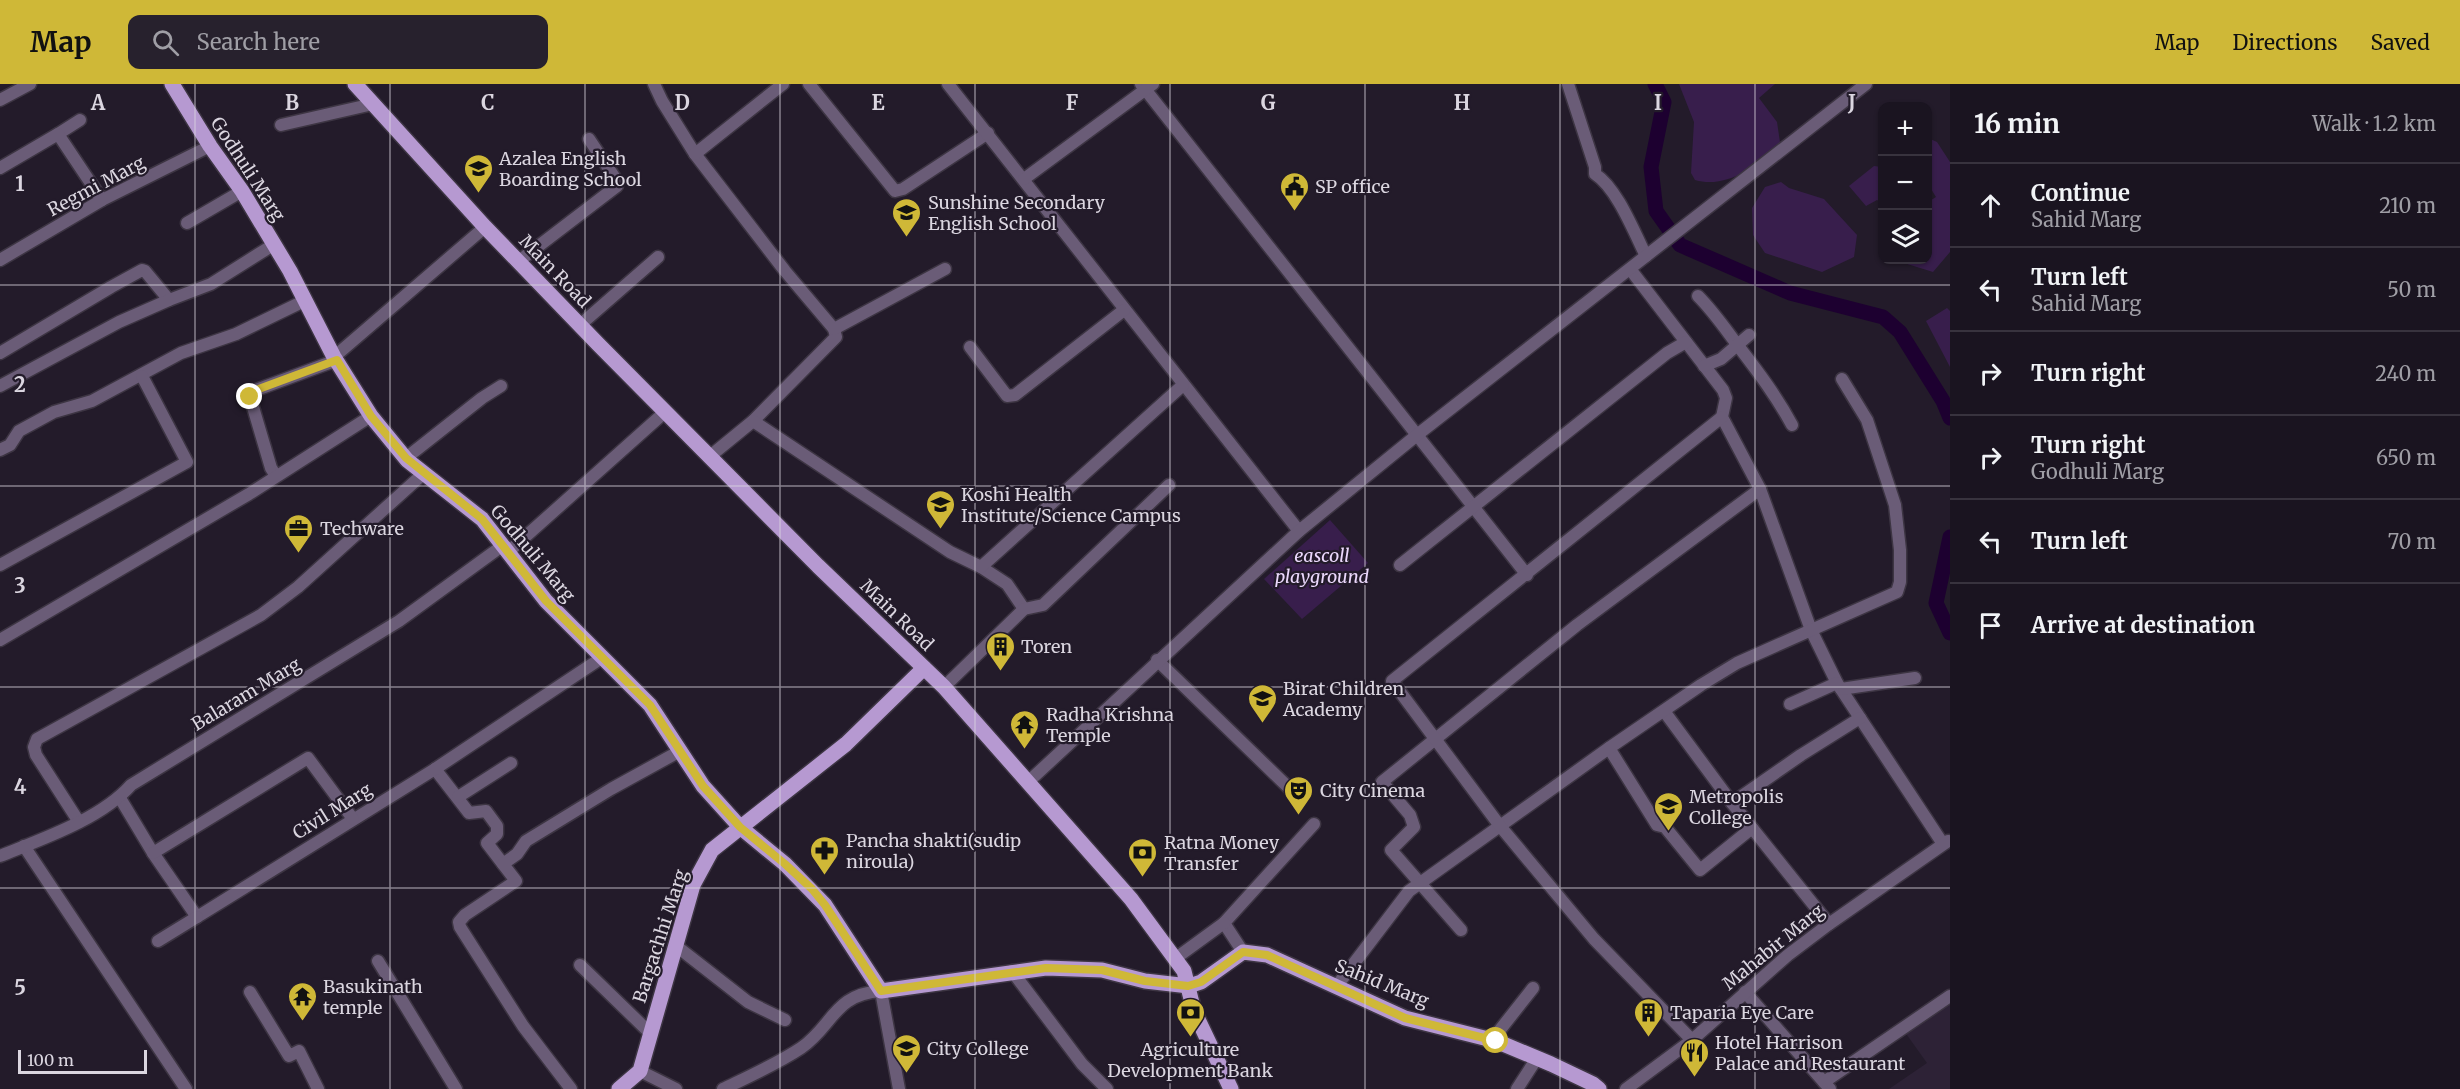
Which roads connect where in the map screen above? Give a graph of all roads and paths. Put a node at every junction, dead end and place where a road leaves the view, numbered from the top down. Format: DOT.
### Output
graph roads {
  1 [pos="30,84"];
  2 [pos="172,84"];
  3 [pos="654,84"];
  4 [pos="809,84"];
  5 [pos="948,84"];
  6 [pos="1568,84"];
  7 [pos="1866,84"];
  8 [pos="360,85"];
  9 [pos="778,86"];
  10 [pos="1147,86"];
  11 [pos="0,100"];
  12 [pos="373,104"];
  13 [pos="80,120"];
  14 [pos="281,125"];
  15 [pos="988,133"];
  16 [pos="58,134"];
  17 [pos="589,139"];
  18 [pos="210,146"];
  19 [pos="695,154"];
  20 [pos="0,168"];
  21 [pos="1024,179"];
  22 [pos="242,190"];
  23 [pos="102,200"];
  24 [pos="186,223"];
  25 [pos="485,227"];
  26 [pos="273,245"];
  27 [pos="1649,253"];
  28 [pos="658,257"];
  29 [pos="521,259"];
  30 [pos="0,260"];
  31 [pos="945,269"];
  32 [pos="1630,269"];
  33 [pos="1698,296"];
  34 [pos="169,300"];
  35 [pos="304,301"];
  36 [pos="1124,310"];
  37 [pos="582,322"];
  38 [pos="834,329"];
  39 [pos="1749,335"];
  40 [pos="1686,342"];
  41 [pos="1737,345"];
  42 [pos="970,347"];
  43 [pos="0,353"];
  44 [pos="336,359"];
  45 [pos="1704,366"];
  46 [pos="142,376"];
  47 [pos="1842,379"];
  48 [pos="1183,385"];
  49 [pos="0,386"];
  50 [pos="501,386"];
  51 [pos="665,412"];
  52 [pos="371,416"];
  53 [pos="1722,417"];
  54 [pos="753,421"];
  55 [pos="1792,425"];
  56 [pos="1417,435"];
  57 [pos="0,450"];
  58 [pos="711,455"];
  59 [pos="406,458"];
  60 [pos="423,474"];
  61 [pos="276,476"];
  62 [pos="1168,485"];
  63 [pos="1760,489"];
  64 [pos="1474,506"];
  65 [pos="1299,531"];
  66 [pos="505,549"];
  67 [pos="0,565"];
  68 [pos="1400,565"];
  69 [pos="981,567"];
  70 [pos="1527,575"];
  71 [pos="1024,609"];
  72 [pos="1811,630"];
  73 [pos="0,640"];
  74 [pos="603,657"];
  75 [pos="1157,660"];
  76 [pos="924,668"];
  77 [pos="1915,678"];
  78 [pos="1839,686"];
  79 [pos="944,687"];
  80 [pos="1790,704"];
  81 [pos="1664,711"];
  82 [pos="1860,718"];
  83 [pos="1436,740"];
  84 [pos="1609,748"];
  85 [pos="680,751"];
  86 [pos="511,763"];
  87 [pos="435,770"];
  88 [pos="1028,782"];
  89 [pos="1290,789"];
  90 [pos="458,797"];
  91 [pos="120,798"];
  92 [pos="1732,803"];
  93 [pos="353,819"];
  94 [pos="79,822"];
  95 [pos="1314,824"];
  96 [pos="1500,826"];
  97 [pos="740,827"];
  98 [pos="1752,828"];
  99 [pos="1946,842"];
  100 [pos="24,846"];
  101 [pos="153,853"];
  102 [pos="0,856"];
  103 [pos="503,864"];
  104 [pos="1420,882"];
  105 [pos="197,917"];
  106 [pos="1224,923"];
  107 [pos="1829,924"];
  108 [pos="1461,930"];
  109 [pos="158,941"];
  110 [pos="675,945"];
  111 [pos="1243,952"];
  112 [pos="1176,958"];
  113 [pos="378,962"];
  114 [pos="580,964"];
  115 [pos="1012,971"];
  116 [pos="1188,986"];
  117 [pos="1336,987"];
  118 [pos="1533,988"];
  119 [pos="881,991"];
  120 [pos="250,992"];
  121 [pos="1745,992"];
  122 [pos="1950,996"];
  123 [pos="785,1020"];
  124 [pos="650,1032"];
  125 [pos="1492,1040"];
  126 [pos="1692,1040"];
  127 [pos="1537,1058"];
  128 [pos="640,1071"];
  129 [pos="1827,1085"];
  130 [pos="186,1089"];
  131 [pos="318,1089"];
  132 [pos="456,1089"];
  133 [pos="571,1089"];
  134 [pos="619,1089"];
  135 [pos="676,1089"];
  136 [pos="723,1089"];
  137 [pos="899,1089"];
  138 [pos="1107,1089"];
  139 [pos="1231,1089"];
  140 [pos="1517,1089"];
  141 [pos="1599,1089"];
  142 [pos="1626,1089"];
  1 -- 11 [label="street"];
  2 -- 18 [label="main road, Godhuli Marg"];
  3 -- 19 [label="street"];
  4 -- 15 [label="street"];
  5 -- 15 [label="street"];
  6 -- 27 [label="street"];
  7 -- 27 [label="street"];
  8 -- 12 [label="main road, Main Road"];
  8 -- 29 [label="main road, Main Road"];
  9 -- 19 [label="street"];
  10 -- 21 [label="street"];
  10 -- 56 [label="street"];
  12 -- 14 [label="street"];
  12 -- 25 [label="main road, Main Road"];
  13 -- 16 [label="street"];
  15 -- 21 [label="street"];
  16 -- 20 [label="street"];
  16 -- 23 [label="street"];
  17 -- 29 [label="street"];
  18 -- 22 [label="main road, Godhuli Marg"];
  18 -- 23 [label="street, Regmi Marg"];
  19 -- 38 [label="street"];
  21 -- 36 [label="street"];
  22 -- 24 [label="street"];
  22 -- 26 [label="main road, Godhuli Marg"];
  23 -- 30 [label="street, Regmi Marg"];
  25 -- 29 [label="main road, Main Road"];
  25 -- 44 [label="street"];
  26 -- 34 [label="street"];
  26 -- 35 [label="main road, Godhuli Marg"];
  27 -- 32 [label="street"];
  28 -- 37 [label="street"];
  29 -- 37 [label="main road, Main Road"];
  31 -- 38 [label="street"];
  32 -- 40 [label="street"];
  32 -- 56 [label="street"];
  33 -- 41 [label="street"];
  34 -- 43 [label="street"];
  34 -- 49 [label="street"];
  35 -- 44 [label="main road, Godhuli Marg"];
  35 -- 46 [label="street"];
  36 -- 42 [label="street"];
  36 -- 48 [label="street"];
  37 -- 51 [label="main road, Main Road"];
  37 -- 58 [label="main road, Main Road"];
  38 -- 54 [label="street"];
  39 -- 41 [label="street"];
  40 -- 45 [label="street"];
  40 -- 64 [label="street"];
  41 -- 45 [label="street"];
  41 -- 55 [label="street"];
  44 -- 52 [label="main road, Godhuli Marg"];
  44 -- 61 [label="street"];
  45 -- 53 [label="street"];
  46 -- 57 [label="street"];
  46 -- 67 [label="street"];
  47 -- 72 [label="street"];
  48 -- 65 [label="street"];
  48 -- 69 [label="street"];
  50 -- 59 [label="street"];
  51 -- 58 [label="main road, Main Road"];
  51 -- 66 [label="street, Balaram Marg"];
  52 -- 59 [label="main road, Godhuli Marg"];
  52 -- 61 [label="street"];
  53 -- 63 [label="street"];
  53 -- 70 [label="street"];
  54 -- 58 [label="street"];
  54 -- 69 [label="street"];
  56 -- 64 [label="street"];
  56 -- 65 [label="street"];
  58 -- 76 [label="main road, Main Road"];
  59 -- 60 [label="main road, Godhuli Marg"];
  60 -- 66 [label="main road, Godhuli Marg"];
  60 -- 94 [label="street"];
  61 -- 73 [label="street"];
  62 -- 71 [label="street"];
  63 -- 72 [label="street"];
  63 -- 83 [label="street"];
  64 -- 68 [label="street"];
  64 -- 70 [label="street"];
  65 -- 75 [label="street"];
  66 -- 74 [label="main road, Godhuli Marg"];
  66 -- 91 [label="street, Balaram Marg"];
  69 -- 71 [label="street"];
  70 -- 83 [label="street"];
  71 -- 79 [label="street"];
  72 -- 78 [label="street"];
  72 -- 81 [label="street"];
  74 -- 85 [label="main road, Godhuli Marg"];
  74 -- 87 [label="street, Civil Marg"];
  75 -- 88 [label="street"];
  75 -- 89 [label="street"];
  76 -- 79 [label="main road, Main Road"];
  76 -- 97 [label="main road, Bargachhi Marg"];
  77 -- 78 [label="street"];
  78 -- 80 [label="street"];
  78 -- 82 [label="street"];
  79 -- 88 [label="main road, Main Road"];
  81 -- 84 [label="street"];
  81 -- 92 [label="street"];
  82 -- 92 [label="street"];
  82 -- 99 [label="street"];
  83 -- 96 [label="street"];
  83 -- 104 [label="street"];
  84 -- 96 [label="street"];
  84 -- 98 [label="street"];
  85 -- 97 [label="main road, Godhuli Marg"];
  85 -- 103 [label="street"];
  86 -- 90 [label="street"];
  87 -- 90 [label="street"];
  87 -- 93 [label="street, Civil Marg"];
  88 -- 112 [label="main road, Main Road"];
  90 -- 103 [label="street"];
  91 -- 94 [label="street, Balaram Marg"];
  91 -- 101 [label="street"];
  92 -- 98 [label="street"];
  93 -- 101 [label="street"];
  93 -- 105 [label="street, Civil Marg"];
  94 -- 100 [label="street, Balaram Marg"];
  95 -- 106 [label="street"];
  96 -- 104 [label="street"];
  96 -- 126 [label="street"];
  97 -- 110 [label="main road, Bargachhi Marg"];
  97 -- 119 [label="main road, Godhuli Marg"];
  98 -- 107 [label="street"];
  99 -- 107 [label="street, Mahabir Marg"];
  100 -- 102 [label="street, Balaram Marg"];
  100 -- 130 [label="street"];
  101 -- 105 [label="street"];
  103 -- 133 [label="street"];
  104 -- 108 [label="street"];
  104 -- 117 [label="street"];
  105 -- 109 [label="street, Civil Marg"];
  106 -- 111 [label="street"];
  106 -- 112 [label="street"];
  107 -- 121 [label="street, Mahabir Marg"];
  110 -- 123 [label="street"];
  110 -- 124 [label="main road, Bargachhi Marg"];
  111 -- 116 [label="main road"];
  111 -- 117 [label="main road, Sahid Marg"];
  112 -- 116 [label="main road, Main Road"];
  113 -- 132 [label="street"];
  114 -- 124 [label="street"];
  115 -- 116 [label="main road"];
  115 -- 119 [label="main road"];
  115 -- 138 [label="street"];
  116 -- 139 [label="main road, Main Road"];
  117 -- 125 [label="main road, Sahid Marg"];
  118 -- 125 [label="street"];
  119 -- 136 [label="street"];
  119 -- 137 [label="street"];
  120 -- 131 [label="street"];
  121 -- 126 [label="street, Mahabir Marg"];
  121 -- 129 [label="street"];
  122 -- 129 [label="street"];
  124 -- 128 [label="main road, Bargachhi Marg"];
  125 -- 127 [label="main road, Sahid Marg"];
  126 -- 142 [label="street, Mahabir Marg"];
  127 -- 140 [label="street"];
  127 -- 141 [label="main road, Sahid Marg"];
  128 -- 134 [label="main road"];
  128 -- 135 [label="street"];
}
